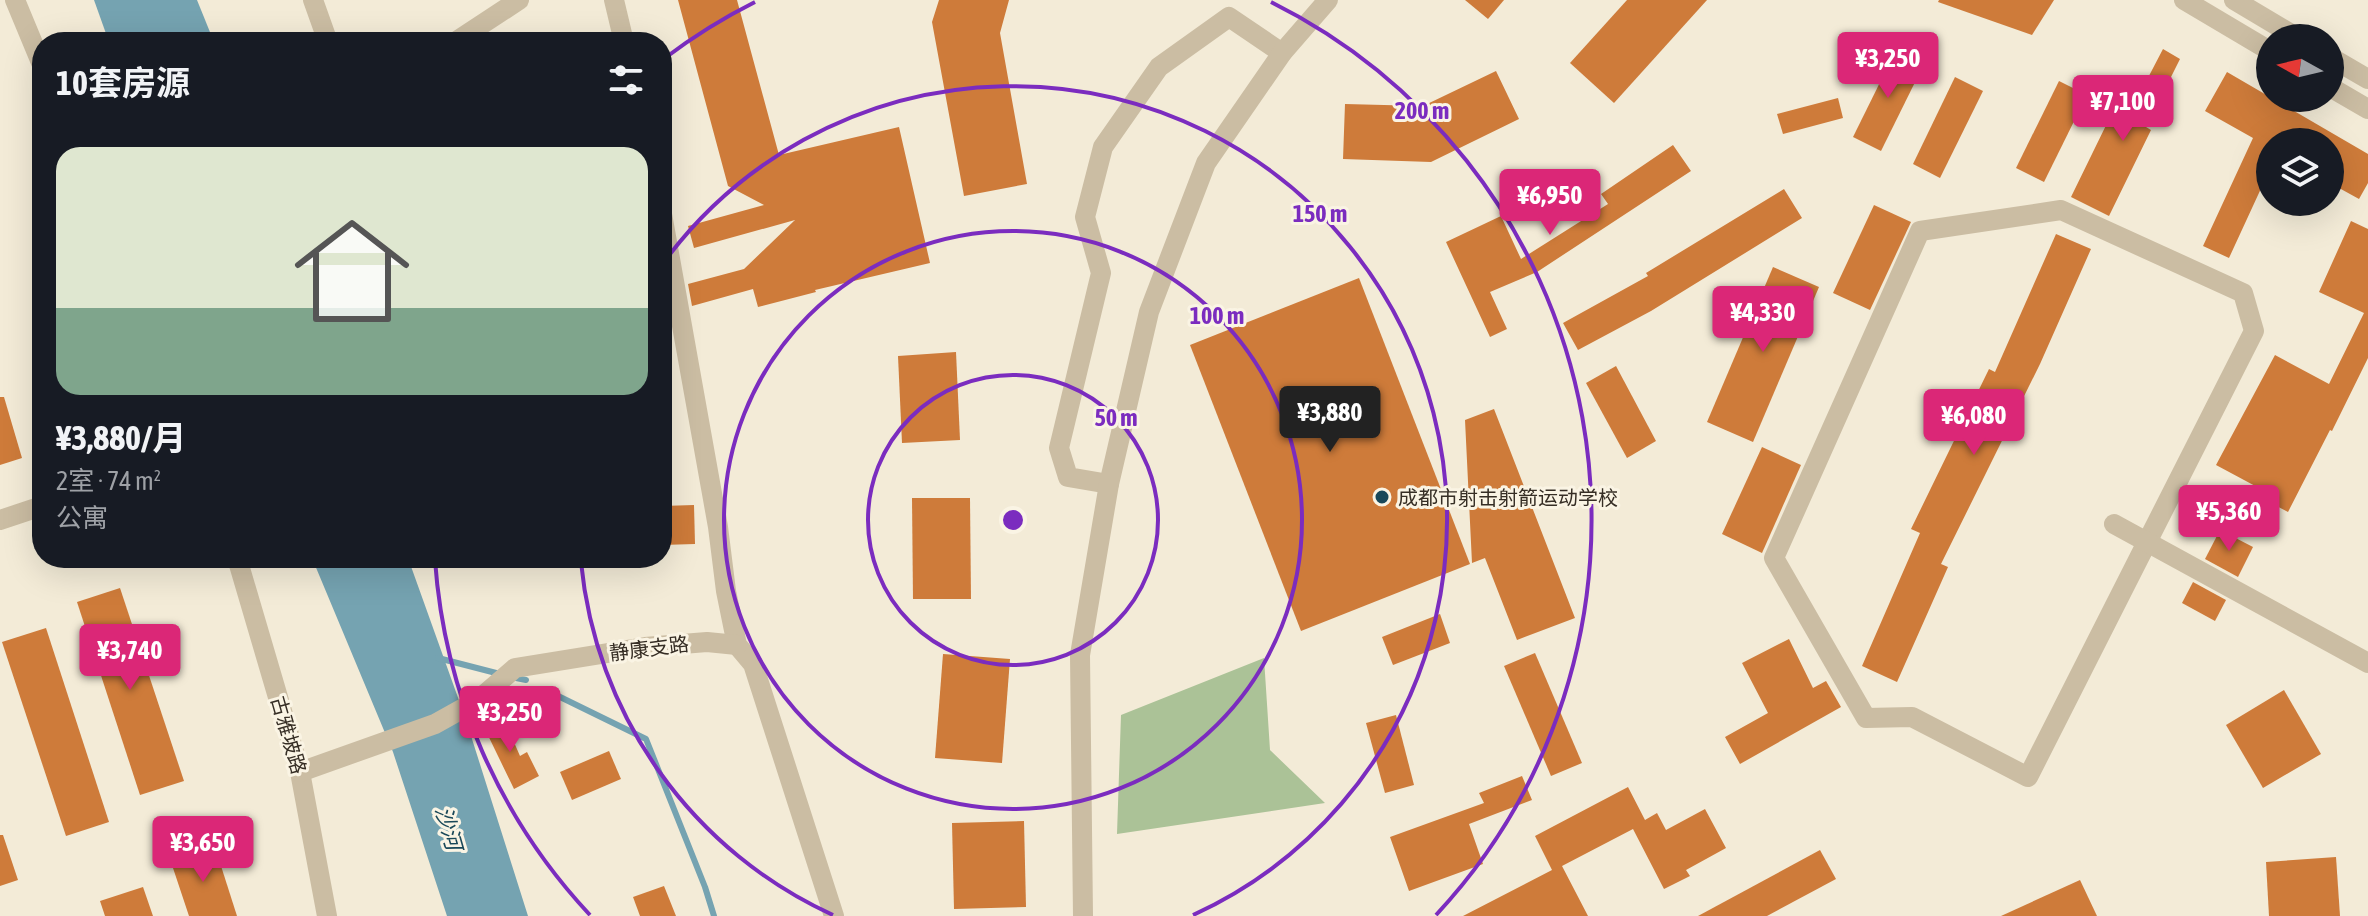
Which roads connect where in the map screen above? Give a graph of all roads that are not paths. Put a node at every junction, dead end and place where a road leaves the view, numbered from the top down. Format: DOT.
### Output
graph roads {
  1 [pos="15,0"];
  2 [pos="313,0"];
  3 [pos="519,0"];
  4 [pos="614,0"];
  5 [pos="1328,0"];
  6 [pos="2184,0"];
  7 [pos="2234,0"];
  8 [pos="2274,24"];
  9 [pos="324,32"];
  10 [pos="470,32"];
  11 [pos="622,32"];
  12 [pos="32,41"];
  13 [pos="2256,43"];
  14 [pos="1282,53"];
  15 [pos="2344,65"];
  16 [pos="2368,79"];
  17 [pos="2344,95"];
  18 [pos="2368,109"];
  19 [pos="672,270"];
  20 [pos="1109,484"];
  21 [pos="32,509"];
  22 [pos="0,520"];
  23 [pos="2114,524"];
  24 [pos="2147,542"];
  25 [pos="240,568"];
  26 [pos="737,645"];
  27 [pos="2368,663"];
  28 [pos="300,772"];
  29 [pos="327,916"];
  30 [pos="834,916"];
  31 [pos="1083,916"];
  1 -- 12 [label="street"];
  2 -- 9 [label="street"];
  3 -- 10 [label="street"];
  4 -- 11 [label="street"];
  5 -- 14 [label="street"];
  6 -- 13 [label="street"];
  7 -- 8 [label="street"];
  14 -- 20 [label="street"];
  14 -- 20 [label="street"];
  15 -- 16 [label="street"];
  17 -- 18 [label="street"];
  19 -- 26 [label="street"];
  20 -- 31 [label="street"];
  21 -- 22 [label="street"];
  23 -- 24 [label="street"];
  24 -- 24 [label="street"];
  24 -- 27 [label="street"];
  25 -- 28 [label="street, 古雅坡路"];
  26 -- 28 [label="street, 静康支路"];
  26 -- 30 [label="street"];
  28 -- 29 [label="street, 古雅坡路"];
}
